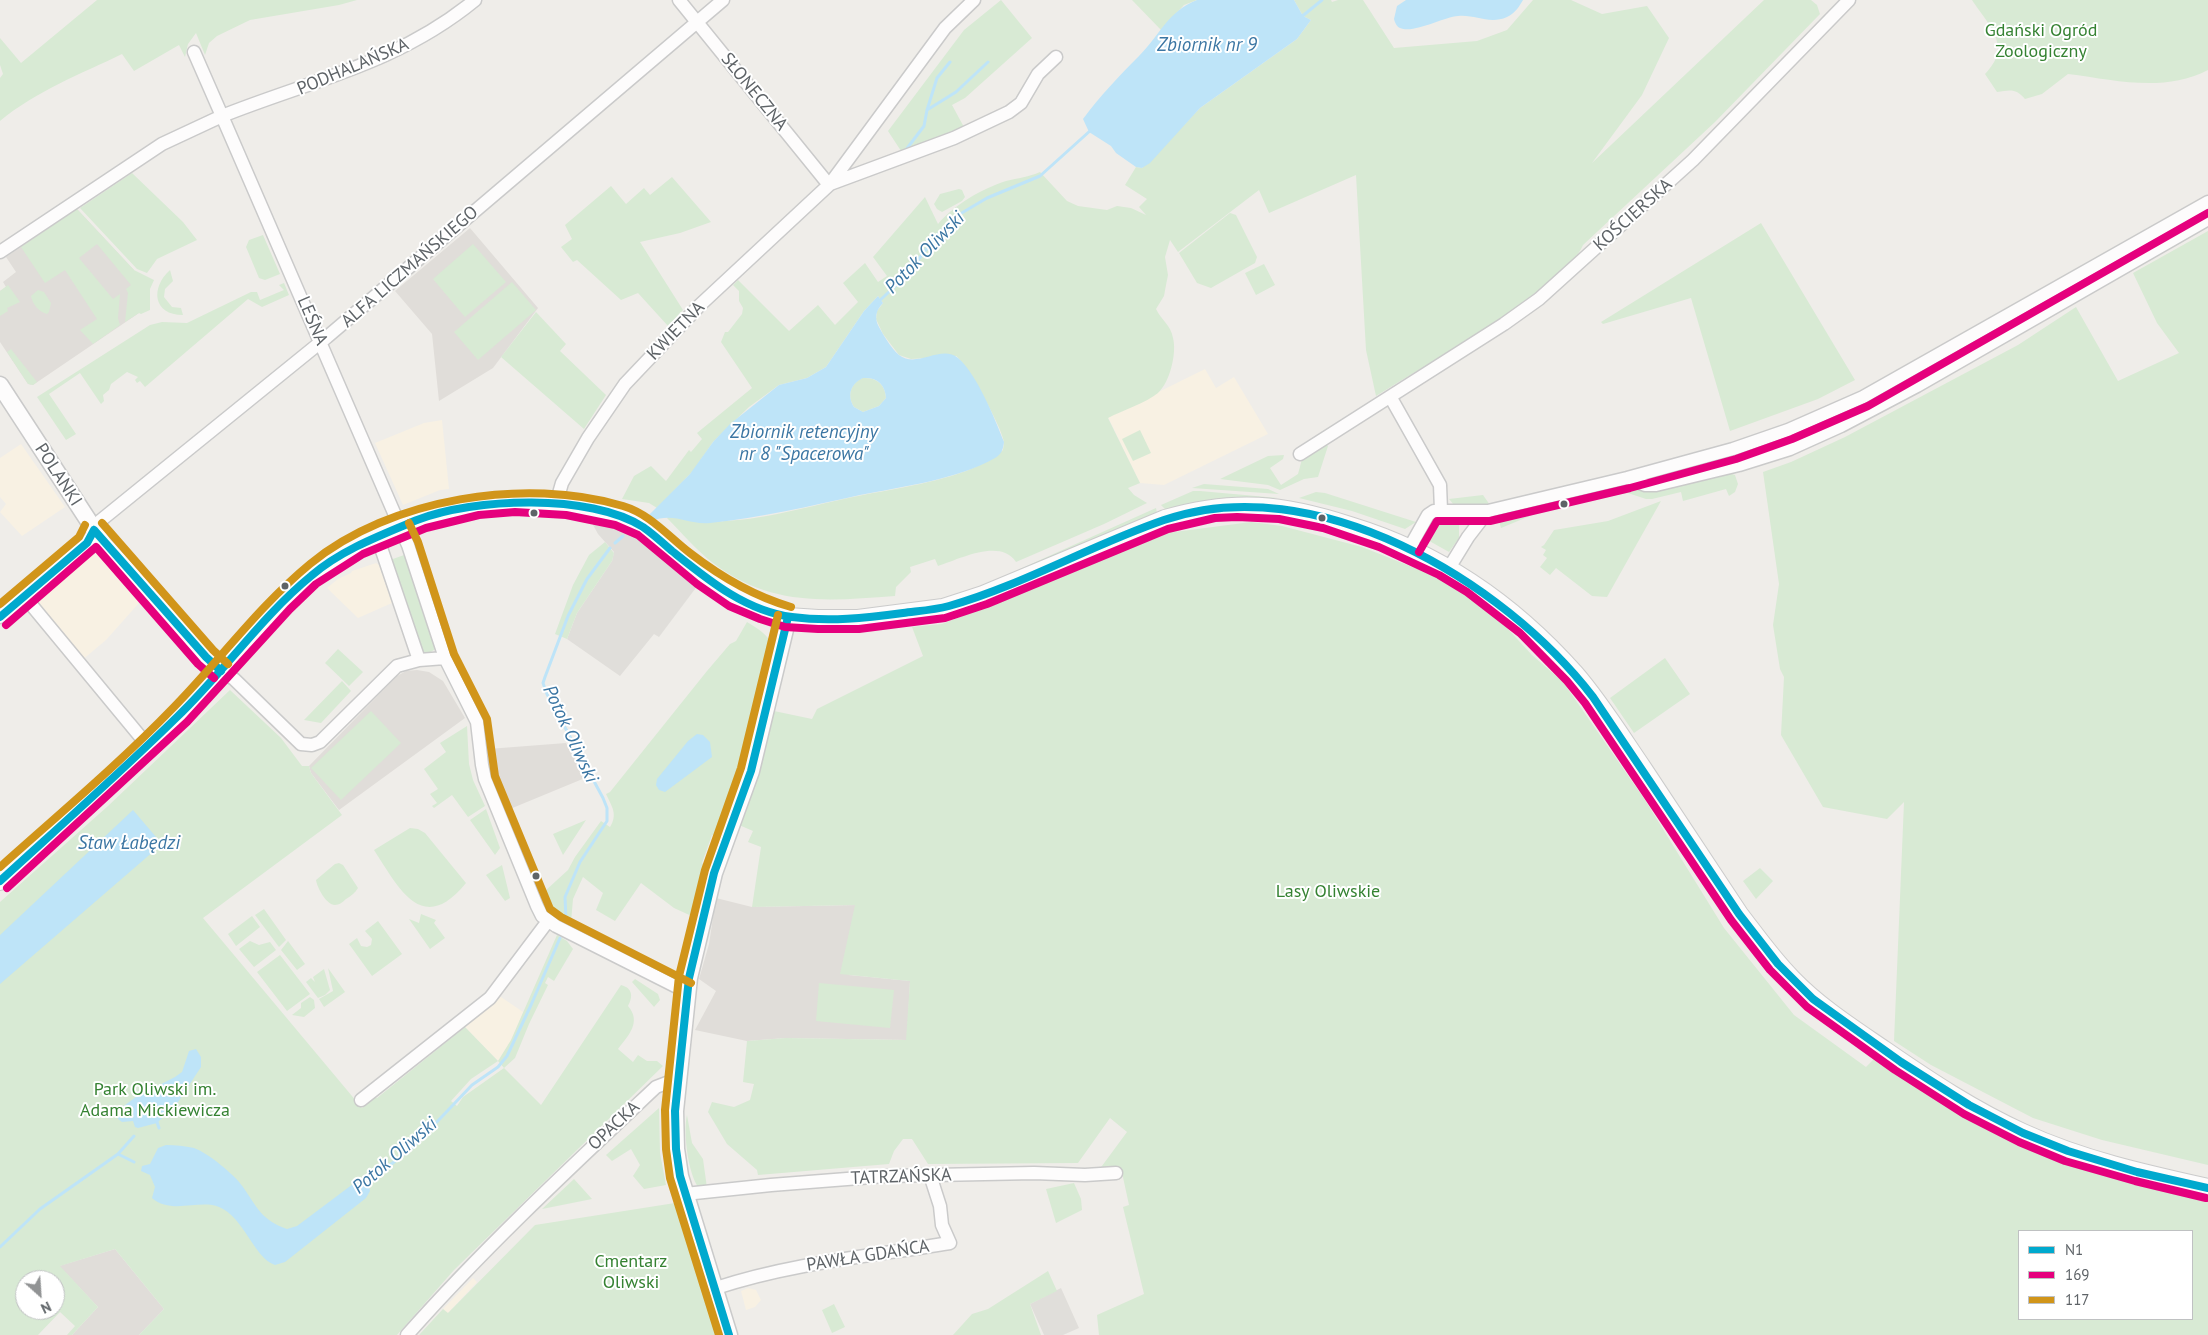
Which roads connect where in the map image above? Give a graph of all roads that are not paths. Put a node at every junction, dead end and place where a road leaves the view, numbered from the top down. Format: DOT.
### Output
graph roads {
  1 [pos="475,0"];
  2 [pos="679,0"];
  3 [pos="724,0"];
  4 [pos="974,0"];
  5 [pos="1849,0"];
  6 [pos="697,21"];
  7 [pos="194,52"];
  8 [pos="1056,57"];
  9 [pos="222,116"];
  10 [pos="830,184"];
  11 [pos="2208,202"];
  12 [pos="2208,219"];
  13 [pos="0,252"];
  14 [pos="321,342"];
  15 [pos="0,385"];
  16 [pos="1391,398"];
  17 [pos="1300,454"];
  18 [pos="1627,478"];
  19 [pos="556,504"];
  20 [pos="1442,510"];
  21 [pos="1488,511"];
  22 [pos="1459,512"];
  23 [pos="400,527"];
  24 [pos="94,530"];
  25 [pos="377,536"];
  26 [pos="1468,537"];
  27 [pos="1410,547"];
  28 [pos="1449,568"];
  29 [pos="24,596"];
  30 [pos="0,617"];
  31 [pos="788,617"];
  32 [pos="808,619"];
  33 [pos="783,640"];
  34 [pos="445,658"];
  35 [pos="419,660"];
  36 [pos="221,670"];
  37 [pos="148,746"];
  38 [pos="0,881"];
  39 [pos="548,921"];
  40 [pos="687,992"];
  41 [pos="677,1081"];
  42 [pos="361,1100"];
  43 [pos="1116,1173"];
  44 [pos="930,1174"];
  45 [pos="2208,1188"];
  46 [pos="685,1194"];
  47 [pos="716,1288"];
  48 [pos="407,1335"];
  49 [pos="729,1335"];
  1 -- 9 [label="street, PODHALAŃSKA"];
  2 -- 6 [label="street, SŁONECZNA"];
  3 -- 6 [label="street, ALFA LICZMAŃSKIEGO"];
  4 -- 10 [label="street, KWIETNA"];
  5 -- 16 [label="street, KOŚCIERSKA"];
  6 -- 10 [label="street, SŁONECZNA"];
  6 -- 14 [label="street, ALFA LICZMAŃSKIEGO"];
  7 -- 9 [label="street, LEŚNA"];
  8 -- 10 [label="street, KWIETNA"];
  9 -- 13 [label="street"];
  9 -- 14 [label="street, LEŚNA"];
  10 -- 19 [label="street, KWIETNA"];
  11 -- 18 [label="street"];
  12 -- 18 [label="street"];
  14 -- 23 [label="street, LEŚNA"];
  14 -- 24 [label="street, ALFA LICZMAŃSKIEGO"];
  15 -- 24 [label="street, POLANKI"];
  16 -- 17 [label="street, KOŚCIERSKA"];
  16 -- 20 [label="street"];
  18 -- 21 [label="street"];
  19 -- 23 [label="main road"];
  19 -- 31 [label="main road"];
  20 -- 22 [label="street"];
  20 -- 27 [label="street"];
  21 -- 22 [label="street"];
  21 -- 26 [label="street"];
  22 -- 26 [label="street"];
  23 -- 25 [label="main road"];
  23 -- 34 [label="street, LEŚNA"];
  24 -- 29 [label="street, ALFA LICZMAŃSKIEGO"];
  24 -- 36 [label="street, POLANKI"];
  25 -- 35 [label="street"];
  25 -- 36 [label="main road"];
  26 -- 28 [label="street"];
  27 -- 28 [label="main road"];
  27 -- 32 [label="main road"];
  28 -- 45 [label="main road"];
  29 -- 30 [label="street, ALFA LICZMAŃSKIEGO"];
  29 -- 37 [label="street"];
  31 -- 32 [label="main road"];
  31 -- 33 [label="street"];
  32 -- 33 [label="street"];
  33 -- 40 [label="street"];
  34 -- 35 [label="street"];
  34 -- 39 [label="street, LEŚNA"];
  35 -- 36 [label="street"];
  36 -- 37 [label="main road"];
  37 -- 38 [label="main road"];
  39 -- 40 [label="street"];
  39 -- 42 [label="street"];
  40 -- 41 [label="street"];
  41 -- 46 [label="street"];
  41 -- 48 [label="street, OPACKA"];
  43 -- 44 [label="street, TATRZAŃSKA"];
  44 -- 46 [label="street, TATRZAŃSKA"];
  44 -- 47 [label="street, PAWŁA GDAŃCA"];
  46 -- 47 [label="street"];
  47 -- 49 [label="street"];
}
